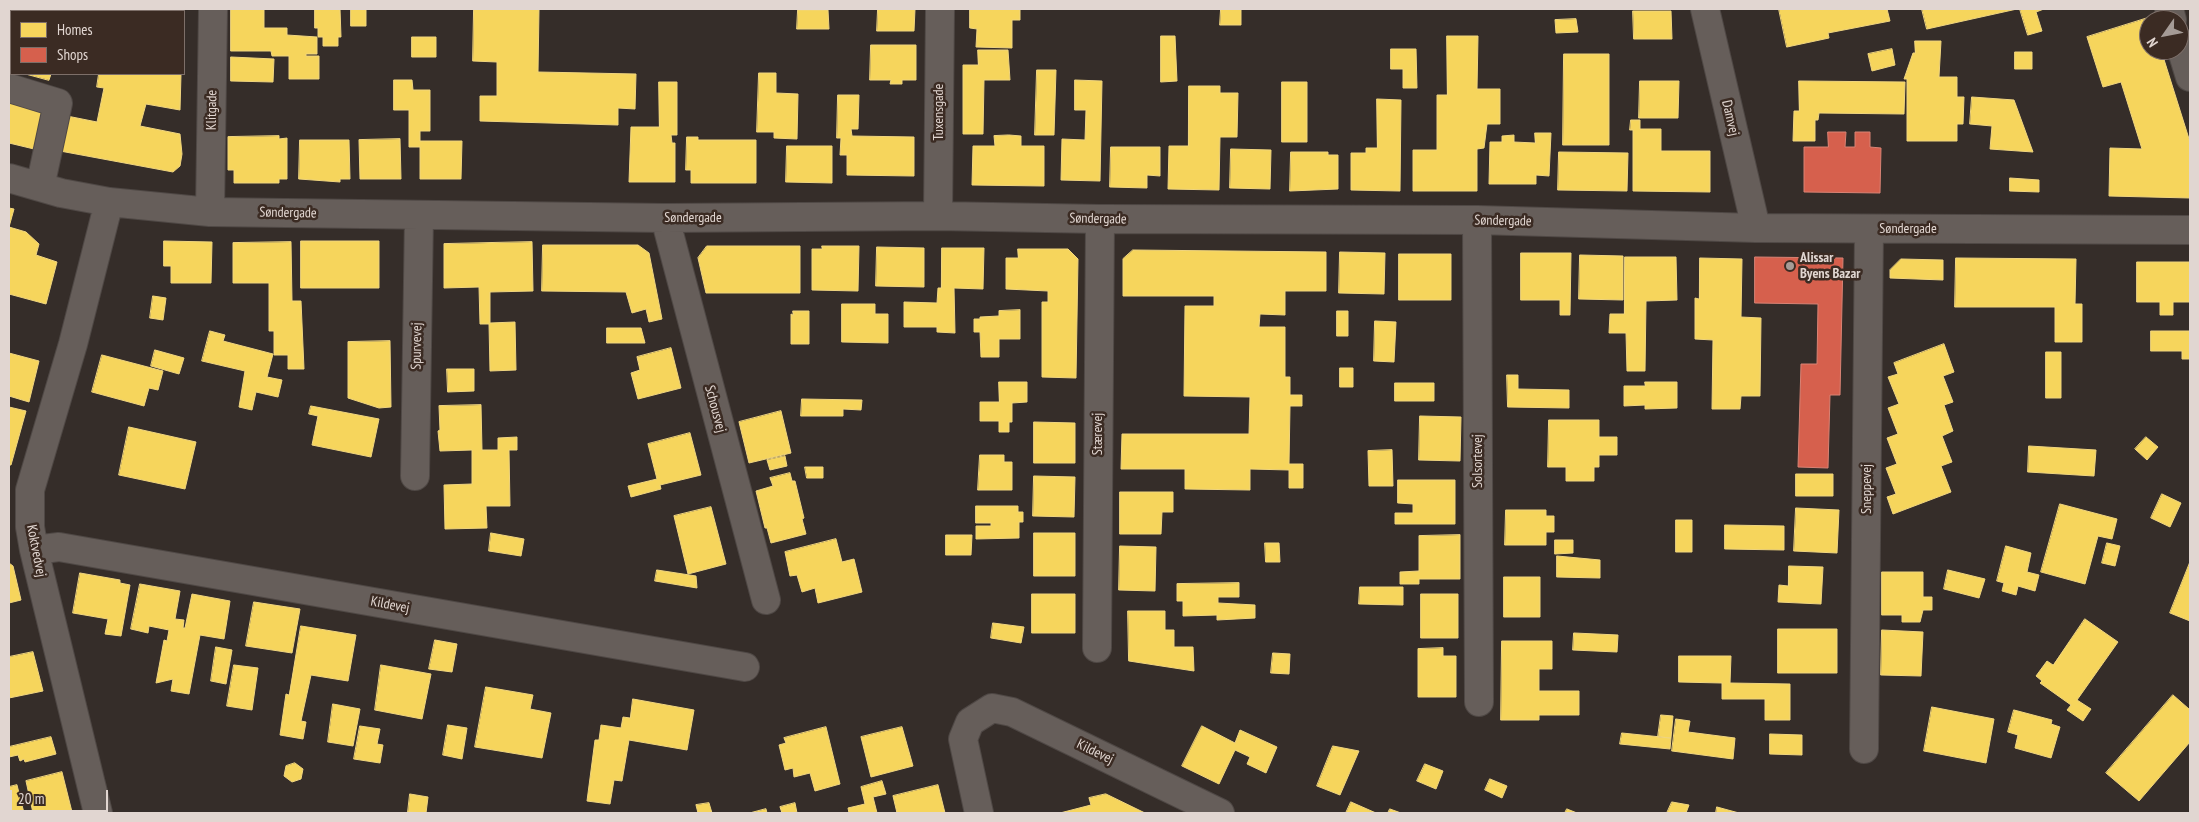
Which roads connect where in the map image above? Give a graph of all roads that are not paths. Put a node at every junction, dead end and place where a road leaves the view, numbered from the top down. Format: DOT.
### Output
graph roads {
  1 [pos="213,9"];
  2 [pos="940,9"];
  3 [pos="1705,9"];
  4 [pos="2185,60"];
  5 [pos="2190,77"];
  6 [pos="9,88"];
  7 [pos="9,178"];
  8 [pos="40,187"];
  9 [pos="109,202"];
  10 [pos="210,212"];
  11 [pos="419,216"];
  12 [pos="938,216"];
  13 [pos="664,218"];
  14 [pos="1100,220"];
  15 [pos="1477,220"];
  16 [pos="1756,228"];
  17 [pos="1869,229"];
  18 [pos="2190,230"];
  19 [pos="415,476"];
  20 [pos="24,535"];
  21 [pos="766,600"];
  22 [pos="1097,648"];
  23 [pos="745,667"];
  24 [pos="1479,702"];
  25 [pos="1864,749"];
  26 [pos="98,813"];
  27 [pos="979,813"];
  28 [pos="1220,813"];
  1 -- 10 [label="street, Klitgade"];
  2 -- 12 [label="street, Tuxensgade"];
  3 -- 16 [label="street, Damvej"];
  4 -- 5 [label="street"];
  6 -- 8 [label="street"];
  7 -- 8 [label="street, Søndergade"];
  8 -- 9 [label="street, Søndergade"];
  9 -- 10 [label="street, Søndergade"];
  9 -- 20 [label="street, Koktvedvej"];
  10 -- 11 [label="street, Søndergade"];
  11 -- 13 [label="street, Søndergade"];
  11 -- 19 [label="street, Spurvevej"];
  12 -- 13 [label="street, Søndergade"];
  12 -- 14 [label="street, Søndergade"];
  13 -- 21 [label="street, Schousvej"];
  14 -- 15 [label="street, Søndergade"];
  14 -- 22 [label="street, Stærevej"];
  15 -- 16 [label="street, Søndergade"];
  15 -- 24 [label="street, Solsortevej"];
  16 -- 17 [label="street, Søndergade"];
  17 -- 18 [label="street, Søndergade"];
  17 -- 25 [label="street, Sneppevej"];
  20 -- 23 [label="street, Kildevej"];
  20 -- 26 [label="street, Koktvedvej"];
  27 -- 28 [label="street, Kildevej"];
}
